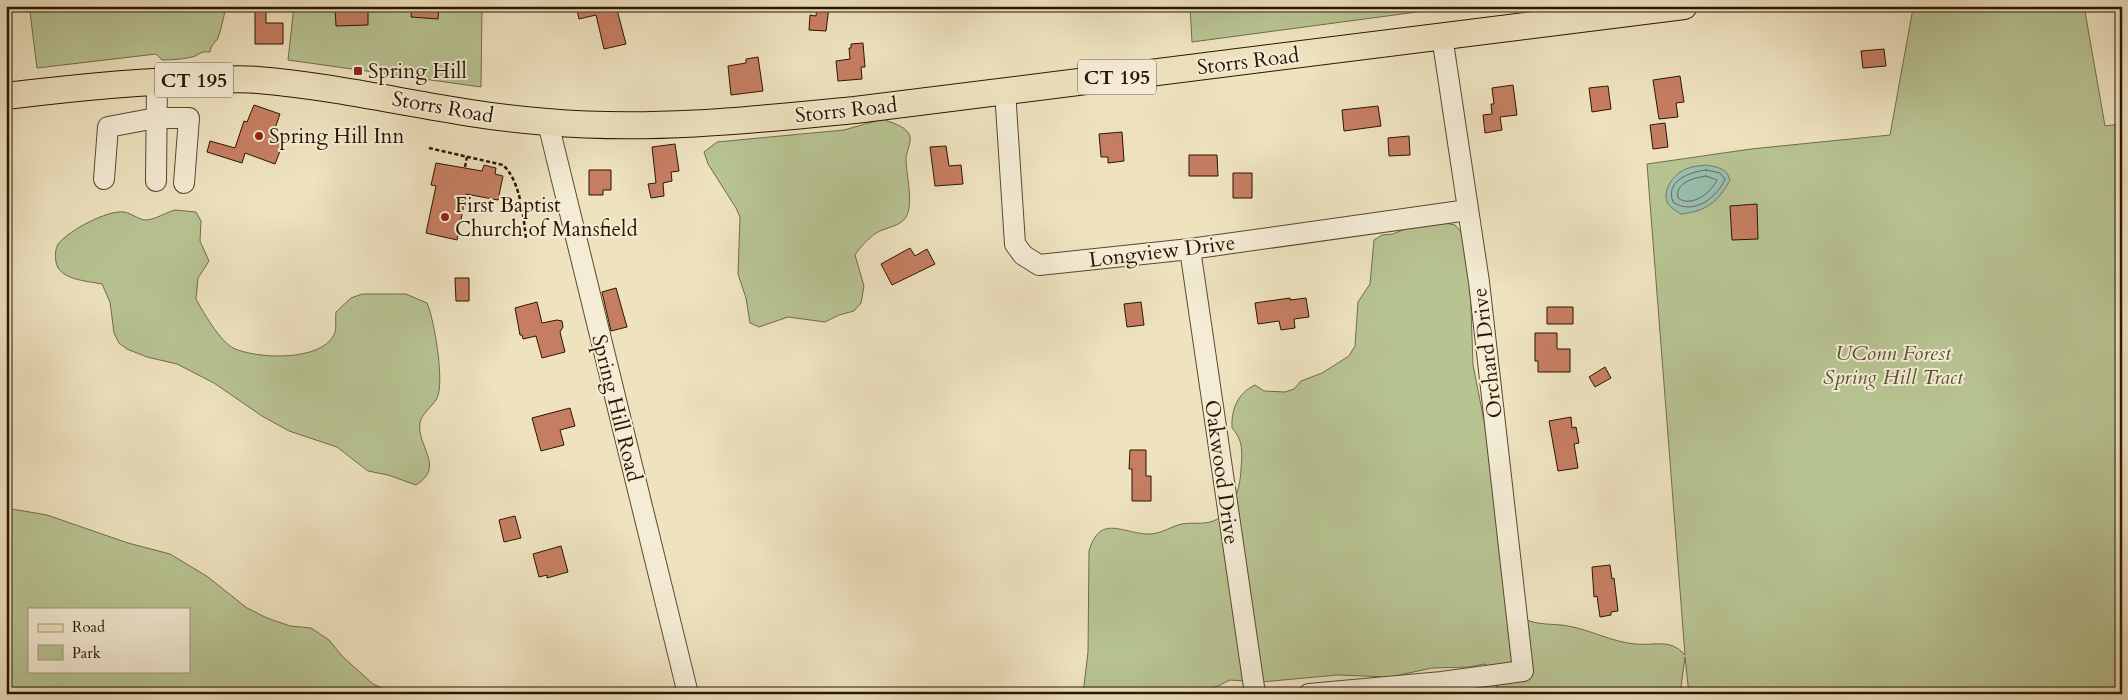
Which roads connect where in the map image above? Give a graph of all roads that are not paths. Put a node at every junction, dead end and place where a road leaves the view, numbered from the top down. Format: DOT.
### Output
graph roads {
  1 [pos="1684,6"];
  2 [pos="1442,36"];
  3 [pos="157,81"];
  4 [pos="1005,91"];
  5 [pos="6,96"];
  6 [pos="156,118"];
  7 [pos="548,122"];
  8 [pos="104,180"];
  9 [pos="156,180"];
  10 [pos="184,183"];
  11 [pos="1468,210"];
  12 [pos="1190,249"];
  13 [pos="688,694"];
  14 [pos="1254,694"];
  15 [pos="1309,694"];
  1 -- 2 [label="main road, Storrs Road / CT 195"];
  2 -- 4 [label="main road, Storrs Road / CT 195"];
  2 -- 11 [label="street, Orchard Drive"];
  3 -- 5 [label="main road, Storrs Road / CT 195"];
  3 -- 6 [label="street"];
  3 -- 7 [label="main road, Storrs Road / CT 195"];
  4 -- 7 [label="main road, Storrs Road / CT 195"];
  4 -- 12 [label="street, Longview Drive"];
  6 -- 8 [label="street"];
  6 -- 9 [label="street"];
  6 -- 10 [label="street"];
  7 -- 13 [label="street, Spring Hill Road"];
  11 -- 12 [label="street, Longview Drive"];
  11 -- 15 [label="street, Orchard Drive"];
  12 -- 14 [label="street, Oakwood Drive"];
}
